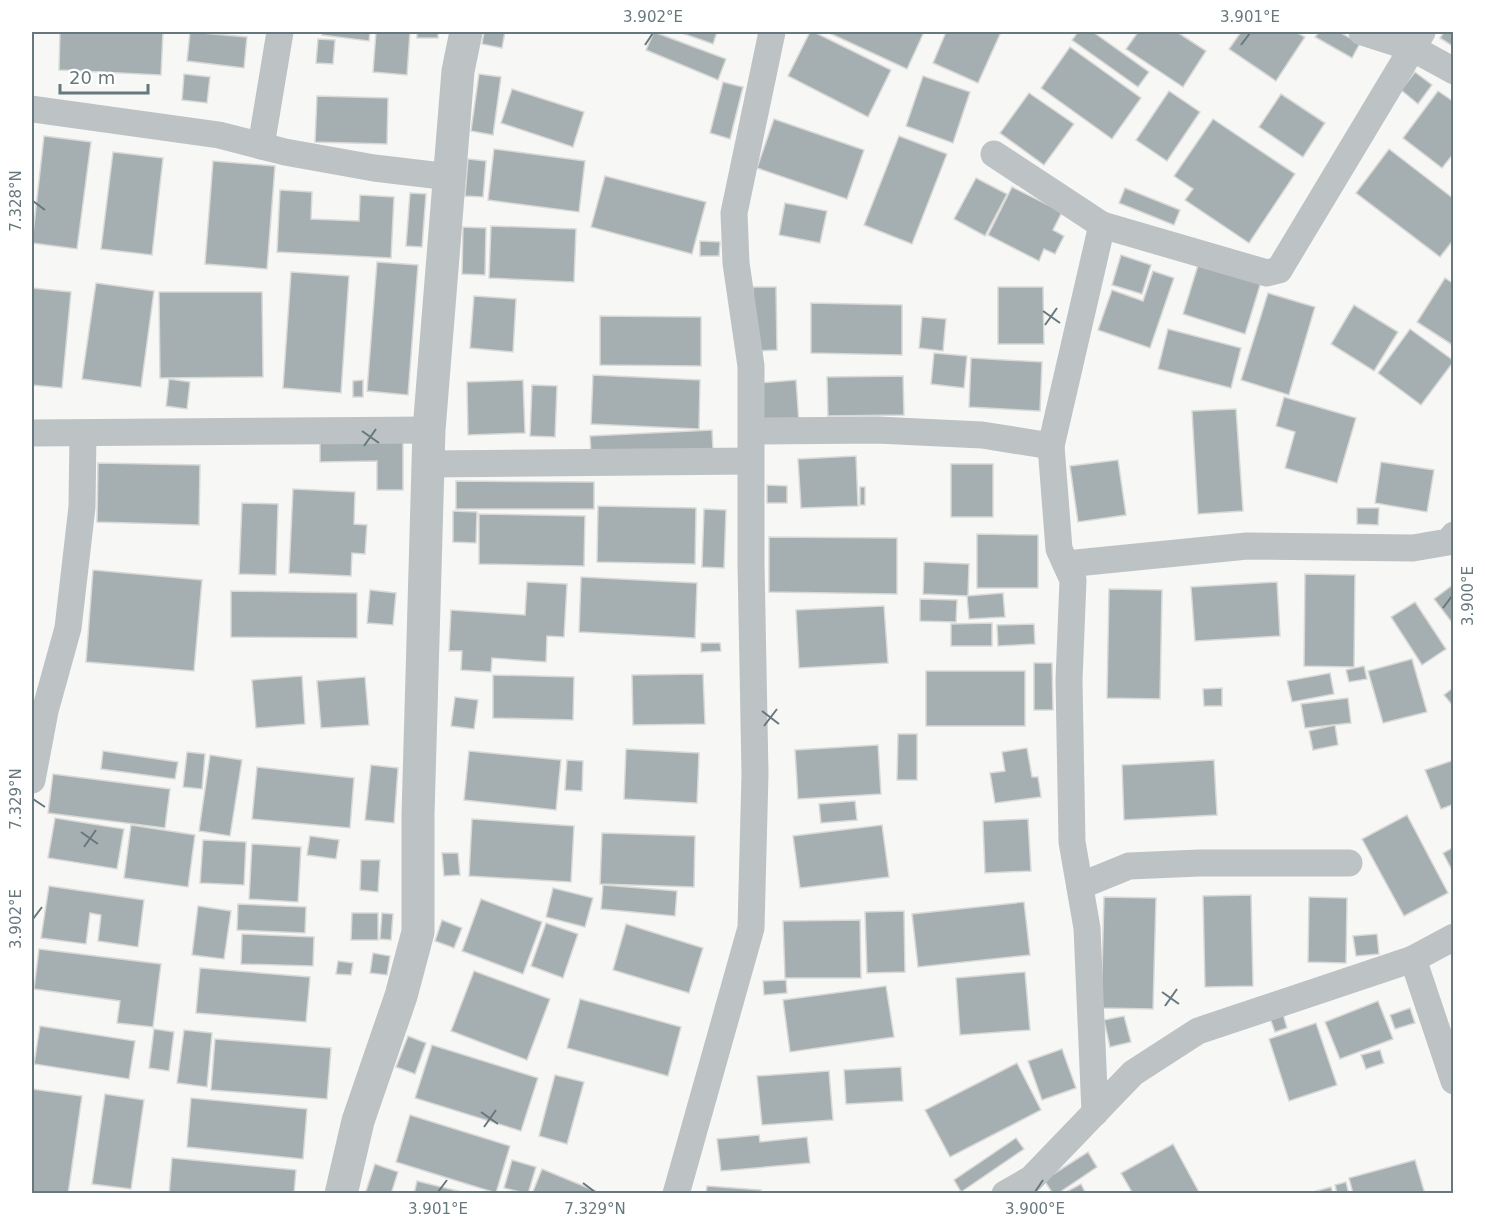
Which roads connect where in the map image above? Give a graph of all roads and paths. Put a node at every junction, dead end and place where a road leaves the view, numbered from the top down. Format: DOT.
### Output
graph roads {
  1 [pos="280,32"];
  2 [pos="466,32"];
  3 [pos="772,32"];
  4 [pos="1362,32"];
  5 [pos="1417,40"];
  6 [pos="1454,70"];
  7 [pos="32,109"];
  8 [pos="261,146"];
  9 [pos="994,154"];
  10 [pos="450,177"];
  11 [pos="1102,225"];
  12 [pos="429,430"];
  13 [pos="752,431"];
  14 [pos="32,433"];
  15 [pos="83,433"];
  16 [pos="1051,446"];
  17 [pos="750,461"];
  18 [pos="428,464"];
  19 [pos="1454,535"];
  20 [pos="1066,564"];
  21 [pos="32,780"];
  22 [pos="1349,863"];
  23 [pos="1080,886"];
  24 [pos="1454,937"];
  25 [pos="1413,959"];
  26 [pos="1454,1081"];
  27 [pos="1095,1113"];
  28 [pos="340,1194"];
  29 [pos="676,1194"];
  30 [pos="1005,1194"];
  1 -- 8 [label="street"];
  2 -- 10 [label="street"];
  3 -- 13 [label="street"];
  4 -- 5 [label="street"];
  5 -- 6 [label="street"];
  5 -- 11 [label="street"];
  7 -- 8 [label="street"];
  8 -- 10 [label="street"];
  9 -- 11 [label="street"];
  10 -- 12 [label="street"];
  11 -- 16 [label="street"];
  12 -- 15 [label="street"];
  12 -- 18 [label="street"];
  13 -- 16 [label="street"];
  13 -- 17 [label="street"];
  14 -- 15 [label="street"];
  15 -- 21 [label="street"];
  16 -- 20 [label="street"];
  17 -- 18 [label="street"];
  17 -- 29 [label="street"];
  18 -- 28 [label="street"];
  19 -- 20 [label="street"];
  20 -- 23 [label="street"];
  22 -- 23 [label="street"];
  23 -- 27 [label="street"];
  24 -- 25 [label="street"];
  25 -- 26 [label="street"];
  25 -- 27 [label="street"];
  27 -- 30 [label="street"];
}
